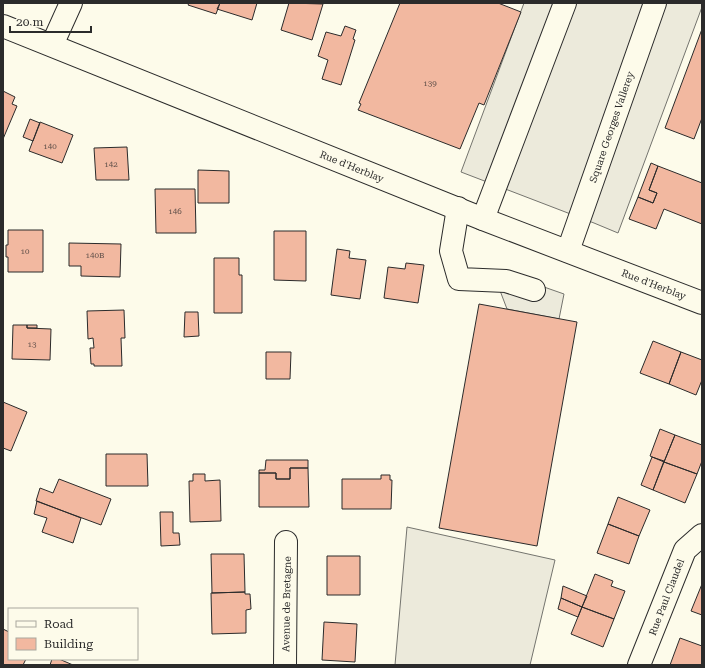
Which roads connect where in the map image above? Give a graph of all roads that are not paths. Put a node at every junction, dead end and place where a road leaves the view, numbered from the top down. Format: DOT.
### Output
graph roads {
  1 [pos="71,3"];
  2 [pos="565,3"];
  3 [pos="655,3"];
  4 [pos="3,26"];
  5 [pos="52,45"];
  6 [pos="458,208"];
  7 [pos="483,219"];
  8 [pos="568,251"];
  9 [pos="534,290"];
  10 [pos="702,303"];
  11 [pos="702,535"];
  12 [pos="286,542"];
  13 [pos="285,665"];
  14 [pos="639,665"];
  1 -- 5 [label="street"];
  2 -- 7 [label="street"];
  3 -- 8 [label="street, Square Georges Vallerey"];
  4 -- 5 [label="street, Rue d'Herblay"];
  5 -- 6 [label="street, Rue d'Herblay"];
  6 -- 7 [label="street, Rue d'Herblay"];
  6 -- 9 [label="street"];
  7 -- 8 [label="street, Rue d'Herblay"];
  8 -- 10 [label="street, Rue d'Herblay"];
  11 -- 14 [label="street, Rue Paul Claudel"];
  12 -- 13 [label="street, Avenue de Bretagne"];
}
